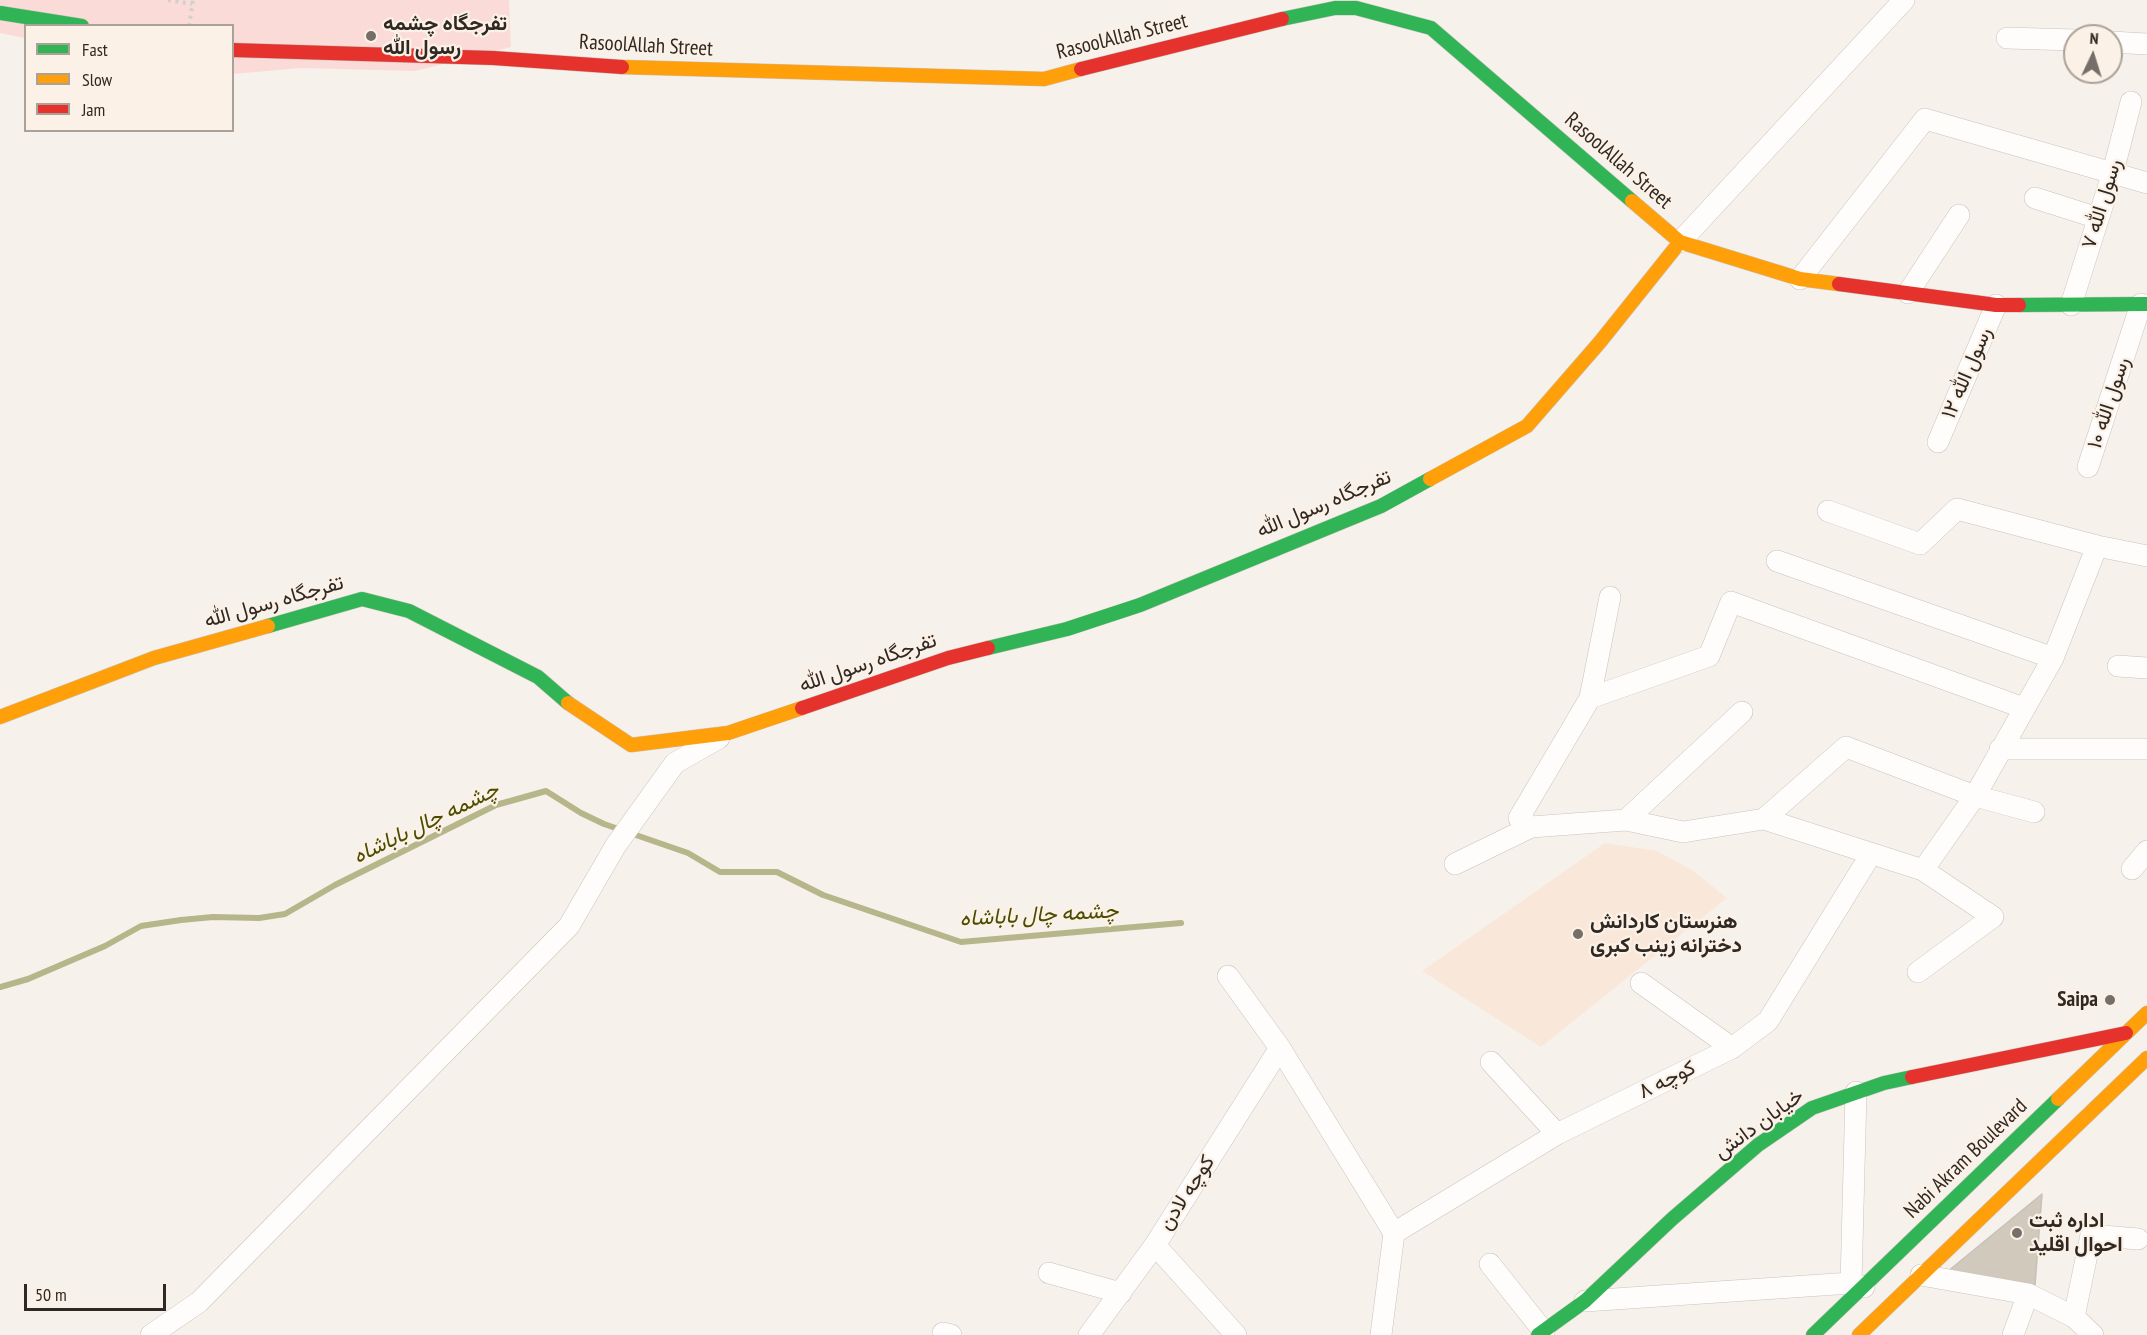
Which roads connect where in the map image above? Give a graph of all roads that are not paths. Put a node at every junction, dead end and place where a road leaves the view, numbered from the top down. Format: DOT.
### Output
graph roads {
  1 [pos="1904,0"];
  2 [pos="0,12"];
  3 [pos="70,24"];
  4 [pos="2007,38"];
  5 [pos="2063,40"];
  6 [pos="2123,43"];
  7 [pos="2147,44"];
  8 [pos="234,50"];
  9 [pos="2131,102"];
  10 [pos="2113,172"];
  11 [pos="2147,183"];
  12 [pos="2035,198"];
  13 [pos="1959,215"];
  14 [pos="2098,218"];
  15 [pos="1680,242"];
  16 [pos="1800,279"];
  17 [pos="1908,293"];
  18 [pos="2144,304"];
  19 [pos="1996,305"];
  20 [pos="2071,305"];
  21 [pos="1938,442"];
  22 [pos="2088,467"];
  23 [pos="1828,511"];
  24 [pos="2097,546"];
  25 [pos="2147,556"];
  26 [pos="1777,561"];
  27 [pos="1610,597"];
  28 [pos="2053,658"];
  29 [pos="2118,666"];
  30 [pos="2147,668"];
  31 [pos="1590,698"];
  32 [pos="2024,708"];
  33 [pos="1742,712"];
  34 [pos="0,717"];
  35 [pos="728,733"];
  36 [pos="2000,749"];
  37 [pos="2147,750"];
  38 [pos="1975,796"];
  39 [pos="2034,812"];
  40 [pos="1764,819"];
  41 [pos="1626,820"];
  42 [pos="1531,827"];
  43 [pos="2147,851"];
  44 [pos="1871,854"];
  45 [pos="1455,864"];
  46 [pos="2132,869"];
  47 [pos="1923,870"];
  48 [pos="1918,972"];
  49 [pos="1228,976"];
  50 [pos="1641,983"];
  51 [pos="2147,1013"];
  52 [pos="2126,1033"];
  53 [pos="1732,1047"];
  54 [pos="1280,1048"];
  55 [pos="2147,1058"];
  56 [pos="1491,1062"];
  57 [pos="1856,1092"];
  58 [pos="1557,1134"];
  59 [pos="1394,1233"];
  60 [pos="2138,1239"];
  61 [pos="1155,1245"];
  62 [pos="1490,1264"];
  63 [pos="1050,1273"];
  64 [pos="1921,1275"];
  65 [pos="1858,1285"];
  66 [pos="1121,1293"];
  67 [pos="2028,1294"];
  68 [pos="1585,1301"];
  69 [pos="2074,1317"];
  70 [pos="1095,1333"];
  71 [pos="1541,1333"];
  72 [pos="151,1335"];
  73 [pos="1236,1335"];
  74 [pos="1381,1335"];
  75 [pos="1813,1335"];
  76 [pos="1859,1335"];
  77 [pos="2013,1335"];
  78 [pos="2093,1335"];
  1 -- 15 [label="street"];
  2 -- 3 [label="street"];
  4 -- 5 [label="street"];
  6 -- 7 [label="street"];
  8 -- 15 [label="street, RasoolAllah Street"];
  9 -- 10 [label="street, رسول الله ۷"];
  10 -- 11 [label="street"];
  10 -- 14 [label="street, رسول الله ۷"];
  10 -- 16 [label="street"];
  12 -- 14 [label="street"];
  13 -- 17 [label="street"];
  14 -- 20 [label="street, رسول الله ۷"];
  15 -- 16 [label="street, RasoolAllah Street"];
  15 -- 35 [label="street, تفرجگاه رسول الله"];
  16 -- 17 [label="street, RasoolAllah Street"];
  17 -- 19 [label="street, RasoolAllah Street"];
  18 -- 20 [label="street, RasoolAllah Street"];
  18 -- 22 [label="street, رسول الله ۱۰"];
  19 -- 20 [label="street, RasoolAllah Street"];
  19 -- 21 [label="street, رسول الله ۱۲"];
  23 -- 24 [label="street"];
  24 -- 25 [label="street"];
  24 -- 28 [label="street"];
  26 -- 28 [label="street"];
  27 -- 31 [label="street"];
  28 -- 32 [label="street"];
  29 -- 30 [label="street"];
  31 -- 32 [label="street"];
  31 -- 42 [label="street"];
  32 -- 36 [label="street"];
  33 -- 41 [label="street"];
  34 -- 35 [label="street, تفرجگاه رسول الله"];
  35 -- 72 [label="street"];
  36 -- 37 [label="street"];
  36 -- 38 [label="street"];
  38 -- 39 [label="street"];
  38 -- 40 [label="street"];
  38 -- 47 [label="street"];
  40 -- 41 [label="street"];
  40 -- 44 [label="street"];
  41 -- 42 [label="street"];
  42 -- 45 [label="street"];
  43 -- 46 [label="street"];
  44 -- 47 [label="street"];
  44 -- 53 [label="street, کوچه ۸"];
  47 -- 48 [label="street"];
  49 -- 54 [label="street"];
  50 -- 53 [label="street"];
  51 -- 52 [label="street, Nabi Akram Boulevard"];
  52 -- 57 [label="street, خیابان دانش"];
  52 -- 65 [label="street, Nabi Akram Boulevard"];
  53 -- 58 [label="street, کوچه ۸"];
  54 -- 59 [label="street"];
  54 -- 61 [label="street, کوچه لادن"];
  55 -- 64 [label="street"];
  56 -- 58 [label="street"];
  57 -- 65 [label="street"];
  57 -- 68 [label="street, خیابان دانش"];
  58 -- 59 [label="street, کوچه ۸"];
  59 -- 74 [label="street"];
  60 -- 69 [label="street"];
  61 -- 66 [label="street, کوچه لادن"];
  61 -- 73 [label="street"];
  62 -- 71 [label="street"];
  63 -- 66 [label="street"];
  64 -- 67 [label="street"];
  64 -- 76 [label="street"];
  65 -- 68 [label="street"];
  65 -- 75 [label="street, Nabi Akram Boulevard"];
  66 -- 70 [label="street, کوچه لادن"];
  67 -- 69 [label="street"];
  67 -- 77 [label="street"];
  68 -- 71 [label="street, خیابان دانش"];
  69 -- 78 [label="street"];
}
